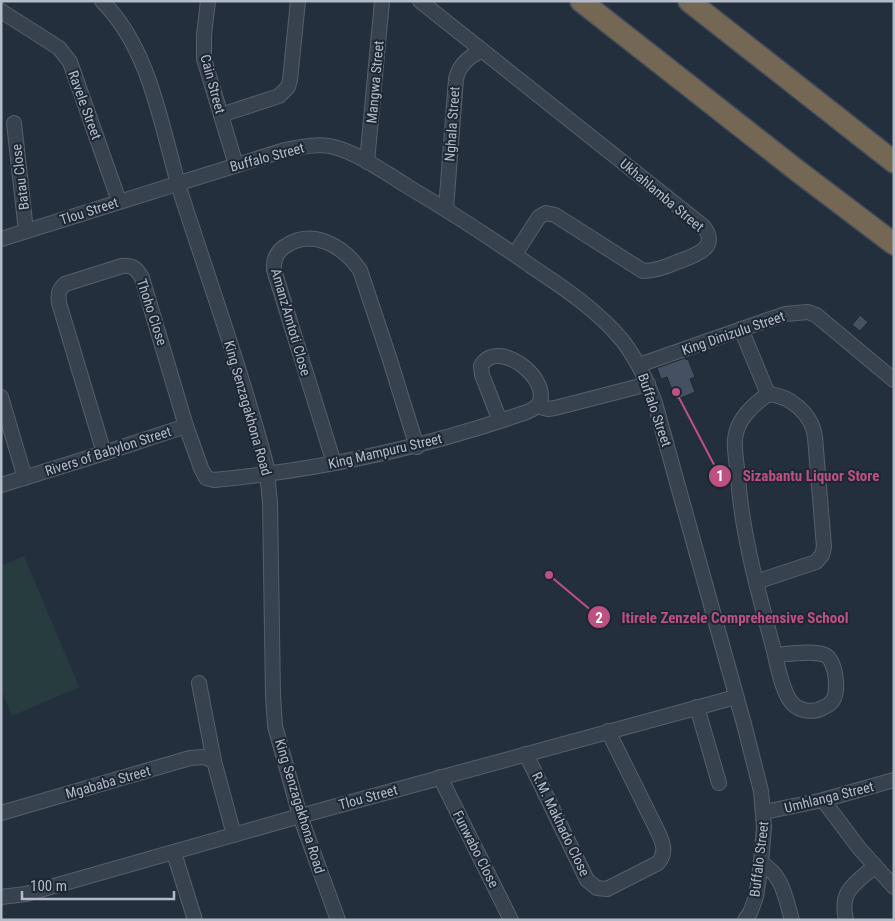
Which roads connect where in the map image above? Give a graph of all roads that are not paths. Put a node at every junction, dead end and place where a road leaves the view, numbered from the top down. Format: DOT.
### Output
graph roads {
  1 [pos="102,1"];
  2 [pos="208,1"];
  3 [pos="298,1"];
  4 [pos="382,1"];
  5 [pos="420,1"];
  6 [pos="581,1"];
  7 [pos="689,1"];
  8 [pos="1,10"];
  9 [pos="481,51"];
  10 [pos="221,115"];
  11 [pos="14,123"];
  12 [pos="367,162"];
  13 [pos="894,162"];
  14 [pos="236,165"];
  15 [pos="178,184"];
  16 [pos="119,201"];
  17 [pos="446,209"];
  18 [pos="26,230"];
  19 [pos="1,239"];
  20 [pos="894,244"];
  21 [pos="515,254"];
  22 [pos="741,329"];
  23 [pos="639,365"];
  24 [pos="894,380"];
  25 [pos="648,384"];
  26 [pos="768,394"];
  27 [pos="1,397"];
  28 [pos="537,406"];
  29 [pos="500,421"];
  30 [pos="186,426"];
  31 [pos="417,447"];
  32 [pos="104,454"];
  33 [pos="334,463"];
  34 [pos="269,475"];
  35 [pos="25,478"];
  36 [pos="1,485"];
  37 [pos="756,582"];
  38 [pos="776,655"];
  39 [pos="199,683"];
  40 [pos="736,697"];
  41 [pos="697,707"];
  42 [pos="608,731"];
  43 [pos="526,754"];
  44 [pos="214,761"];
  45 [pos="440,777"];
  46 [pos="894,780"];
  47 [pos="719,784"];
  48 [pos="823,800"];
  49 [pos="764,812"];
  50 [pos="1,813"];
  51 [pos="300,816"];
  52 [pos="234,835"];
  53 [pos="174,852"];
  54 [pos="761,863"];
  55 [pos="875,866"];
  56 [pos="894,887"];
  57 [pos="1,897"];
  58 [pos="195,920"];
  59 [pos="338,920"];
  60 [pos="511,920"];
  61 [pos="745,920"];
  62 [pos="792,920"];
  63 [pos="846,920"];
  1 -- 15 [label="street, King Senzagakhona Road"];
  2 -- 10 [label="street, Cain Street"];
  3 -- 10 [label="street"];
  4 -- 12 [label="street, Mangwa Street"];
  5 -- 9 [label="street, Ukhahlamba Street"];
  6 -- 20 [label="highway"];
  7 -- 13 [label="highway"];
  8 -- 16 [label="street, Ravele Street"];
  9 -- 17 [label="street, Nghala Street"];
  9 -- 21 [label="street, Ukhahlamba Street"];
  10 -- 14 [label="street, Cain Street"];
  11 -- 18 [label="street, Batau Close"];
  12 -- 14 [label="street, Buffalo Street"];
  12 -- 17 [label="street, Buffalo Street"];
  14 -- 15 [label="street, Buffalo Street"];
  15 -- 16 [label="street, Tlou Street"];
  15 -- 34 [label="street, King Senzagakhona Road"];
  16 -- 18 [label="street, Tlou Street"];
  17 -- 21 [label="street, Buffalo Street"];
  18 -- 19 [label="street, Tlou Street"];
  21 -- 23 [label="street, Buffalo Street"];
  22 -- 23 [label="street, King Dinizulu Street"];
  22 -- 24 [label="street, King Dinizulu Street"];
  22 -- 26 [label="street"];
  23 -- 25 [label="street, Buffalo Street"];
  25 -- 28 [label="street, King Mampuru Street"];
  25 -- 40 [label="street, Buffalo Street"];
  26 -- 37 [label="street"];
  26 -- 37 [label="street"];
  27 -- 35 [label="street"];
  28 -- 29 [label="street, King Mampuru Street"];
  28 -- 29 [label="street"];
  29 -- 31 [label="street, King Mampuru Street"];
  30 -- 32 [label="street, Rivers of Babylon Street"];
  30 -- 32 [label="street, Thoho Close"];
  30 -- 34 [label="street, Rivers of Babylon Street"];
  31 -- 33 [label="street, King Mampuru Street"];
  31 -- 33 [label="street, Amanz'Amtoti Close"];
  32 -- 35 [label="street, Rivers of Babylon Street"];
  33 -- 34 [label="street, King Mampuru Street"];
  34 -- 51 [label="street, King Senzagakhona Road"];
  35 -- 36 [label="street, Rivers of Babylon Street"];
  37 -- 38 [label="street"];
  38 -- 38 [label="street"];
  39 -- 44 [label="street"];
  40 -- 41 [label="street, Tlou Street"];
  40 -- 49 [label="street, Buffalo Street"];
  41 -- 42 [label="street, Tlou Street"];
  41 -- 47 [label="street"];
  42 -- 43 [label="street, Tlou Street"];
  42 -- 43 [label="street, R.M. Makhado Close"];
  43 -- 45 [label="street, Tlou Street"];
  44 -- 50 [label="street, Mgababa Street"];
  44 -- 52 [label="street"];
  45 -- 51 [label="street, Tlou Street"];
  45 -- 60 [label="street, Funwabo Close"];
  46 -- 48 [label="street, Umhlanga Street"];
  48 -- 49 [label="street, Umhlanga Street"];
  48 -- 55 [label="street"];
  49 -- 54 [label="street, Buffalo Street"];
  51 -- 52 [label="street, Tlou Street"];
  51 -- 59 [label="street, King Senzagakhona Road"];
  52 -- 53 [label="street, Tlou Street"];
  53 -- 57 [label="street, Tlou Street"];
  53 -- 58 [label="street"];
  54 -- 61 [label="street, Buffalo Street"];
  54 -- 62 [label="street"];
  55 -- 56 [label="street"];
  55 -- 63 [label="street"];
}
